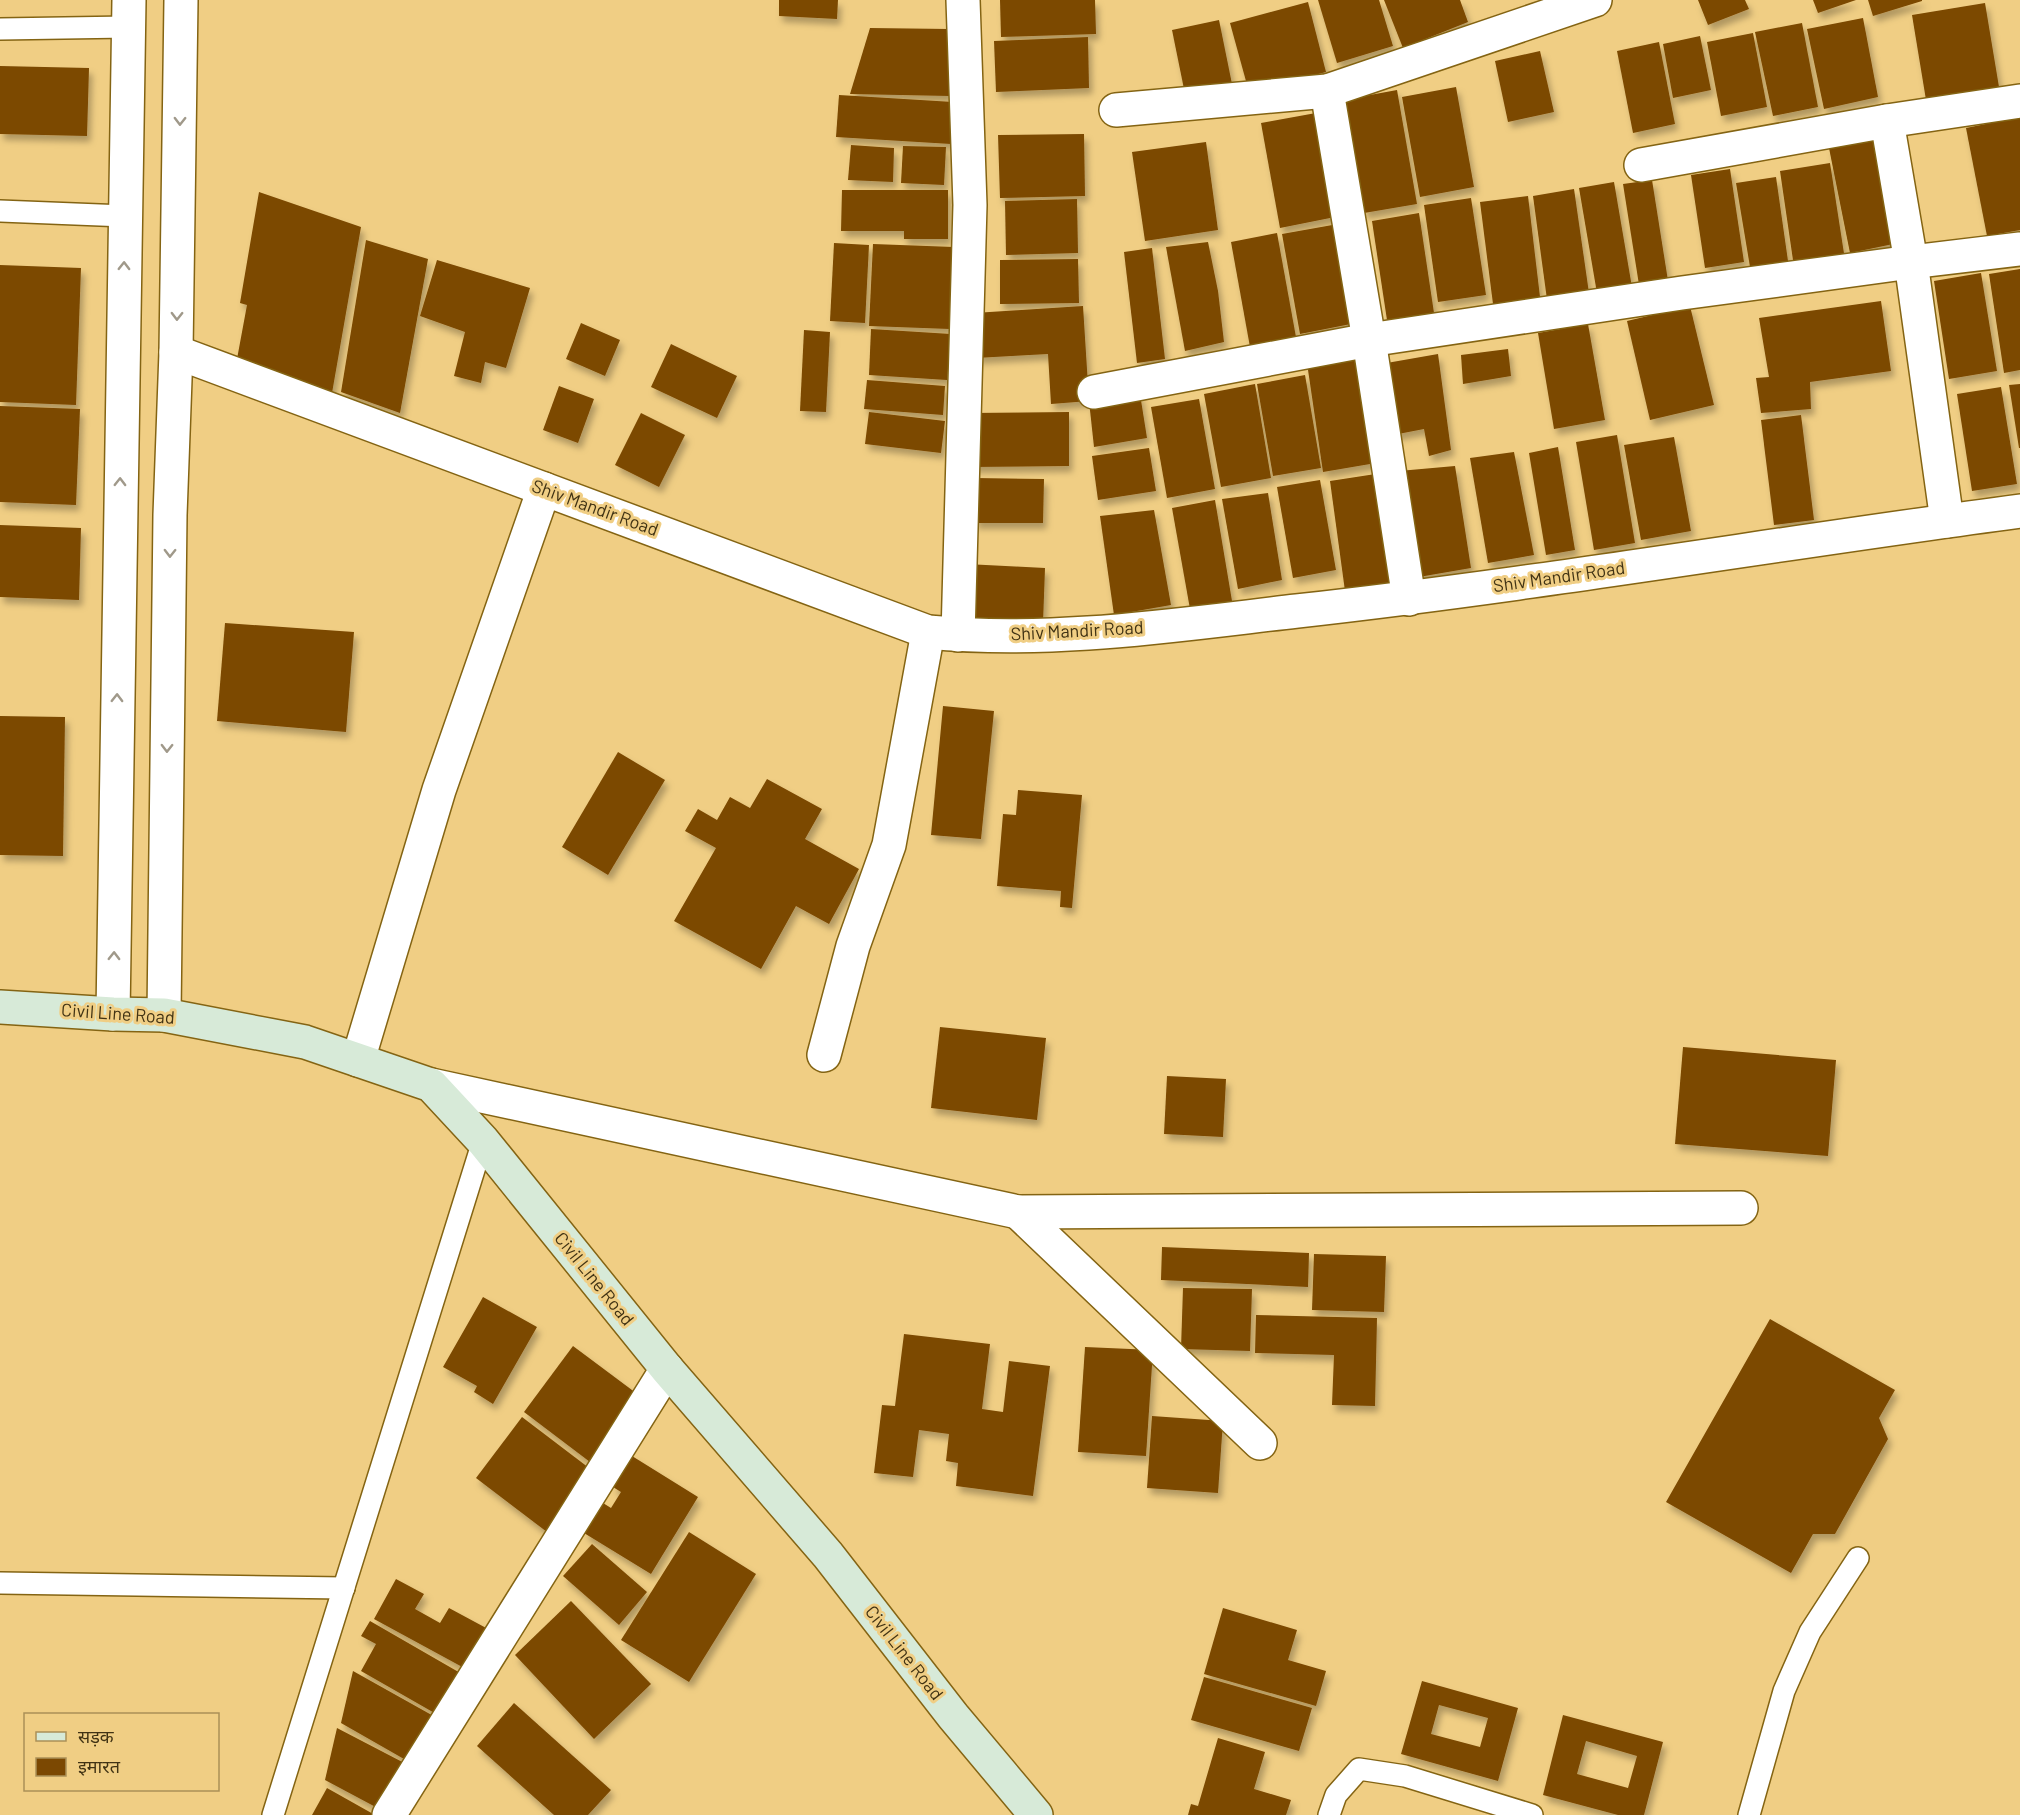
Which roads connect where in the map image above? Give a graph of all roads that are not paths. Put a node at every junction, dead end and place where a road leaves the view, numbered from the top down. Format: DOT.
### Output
graph roads {
  1 [pos="182,0"];
  2 [pos="963,0"];
  3 [pos="1594,0"];
  4 [pos="128,13"];
  5 [pos="0,29"];
  6 [pos="180,71"];
  7 [pos="128,73"];
  8 [pos="1327,92"];
  9 [pos="2020,101"];
  10 [pos="1116,110"];
  11 [pos="1887,121"];
  12 [pos="1641,165"];
  13 [pos="0,211"];
  14 [pos="125,216"];
  15 [pos="2020,249"];
  16 [pos="1911,262"];
  17 [pos="1370,340"];
  18 [pos="176,352"];
  19 [pos="1094,392"];
  20 [pos="544,489"];
  21 [pos="2020,512"];
  22 [pos="170,515"];
  23 [pos="120,516"];
  24 [pos="1947,521"];
  25 [pos="1409,599"];
  26 [pos="943,633"];
  27 [pos="0,1007"];
  28 [pos="113,1014"];
  29 [pos="164,1015"];
  30 [pos="825,1055"];
  31 [pos="358,1060"];
  32 [pos="431,1085"];
  33 [pos="483,1141"];
  34 [pos="1741,1208"];
  35 [pos="1018,1212"];
  36 [pos="667,1369"];
  37 [pos="1260,1443"];
  38 [pos="1858,1558"];
  39 [pos="0,1583"];
  40 [pos="344,1588"];
  41 [pos="273,1815"];
  42 [pos="389,1815"];
  43 [pos="1036,1815"];
  44 [pos="1329,1815"];
  45 [pos="1533,1815"];
  46 [pos="1749,1815"];
  1 -- 6 [label="street"];
  2 -- 26 [label="street"];
  3 -- 8 [label="street"];
  4 -- 5 [label="lane"];
  4 -- 7 [label="street"];
  6 -- 7 [label="street"];
  6 -- 18 [label="street, one-way"];
  7 -- 14 [label="street"];
  8 -- 10 [label="street"];
  8 -- 17 [label="street"];
  9 -- 11 [label="street"];
  11 -- 12 [label="street"];
  11 -- 16 [label="street"];
  13 -- 14 [label="lane"];
  23 -- 14 [label="street, one-way"];
  15 -- 16 [label="street"];
  16 -- 17 [label="street"];
  16 -- 24 [label="street"];
  17 -- 19 [label="street"];
  17 -- 25 [label="street"];
  18 -- 20 [label="street, Shiv Mandir Road"];
  18 -- 22 [label="street"];
  20 -- 26 [label="street, Shiv Mandir Road"];
  20 -- 31 [label="street"];
  21 -- 24 [label="street, Shiv Mandir Road"];
  22 -- 23 [label="street"];
  22 -- 29 [label="street, one-way"];
  28 -- 23 [label="street, one-way"];
  24 -- 25 [label="street, Shiv Mandir Road"];
  25 -- 26 [label="street, Shiv Mandir Road"];
  26 -- 30 [label="street"];
  27 -- 28 [label="street, Civil Line Road"];
  28 -- 29 [label="street, Civil Line Road"];
  29 -- 31 [label="street, Civil Line Road"];
  31 -- 32 [label="street, Civil Line Road"];
  32 -- 33 [label="street, Civil Line Road"];
  32 -- 35 [label="street"];
  33 -- 36 [label="street, Civil Line Road"];
  33 -- 40 [label="lane"];
  34 -- 35 [label="street"];
  35 -- 37 [label="street"];
  36 -- 42 [label="street"];
  36 -- 43 [label="street, Civil Line Road"];
  38 -- 46 [label="lane"];
  39 -- 40 [label="lane"];
  40 -- 41 [label="lane"];
  44 -- 45 [label="lane"];
}
